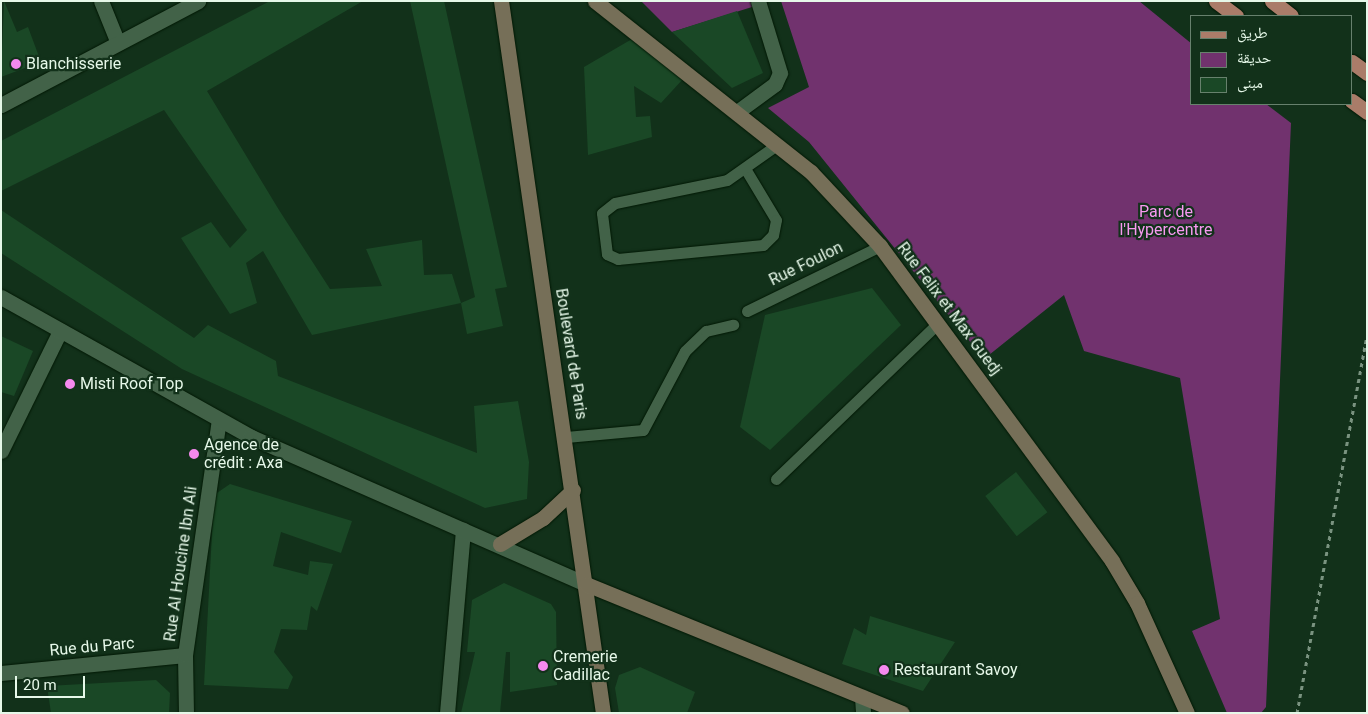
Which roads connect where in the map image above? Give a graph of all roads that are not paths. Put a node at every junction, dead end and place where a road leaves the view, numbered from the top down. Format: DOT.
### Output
graph roads {
  1 [pos="101,1"];
  2 [pos="198,1"];
  3 [pos="501,1"];
  4 [pos="595,1"];
  5 [pos="758,1"];
  6 [pos="1216,1"];
  7 [pos="1272,1"];
  8 [pos="1235,15"];
  9 [pos="1291,15"];
  10 [pos="118,43"];
  11 [pos="1353,63"];
  12 [pos="1367,73"];
  13 [pos="1353,102"];
  14 [pos="1,105"];
  15 [pos="737,112"];
  16 [pos="1367,112"];
  17 [pos="778,144"];
  18 [pos="746,170"];
  19 [pos="880,246"];
  20 [pos="1,297"];
  21 [pos="747,311"];
  22 [pos="938,323"];
  23 [pos="733,325"];
  24 [pos="60,331"];
  25 [pos="219,420"];
  26 [pos="566,437"];
  27 [pos="1,451"];
  28 [pos="776,479"];
  29 [pos="573,490"];
  30 [pos="463,530"];
  31 [pos="500,544"];
  32 [pos="586,584"];
  33 [pos="185,655"];
  34 [pos="1,673"];
  35 [pos="862,697"];
  36 [pos="186,713"];
  37 [pos="447,713"];
  38 [pos="603,713"];
  39 [pos="863,713"];
  40 [pos="902,713"];
  41 [pos="1187,713"];
  1 -- 10 [label="street"];
  2 -- 10 [label="street"];
  3 -- 26 [label="main road, Boulevard de Paris"];
  4 -- 15 [label="main road, Rue Felix et Max Guedj"];
  5 -- 15 [label="street"];
  6 -- 8 [label="main road"];
  7 -- 9 [label="main road"];
  10 -- 14 [label="street"];
  11 -- 12 [label="main road"];
  13 -- 16 [label="main road"];
  15 -- 17 [label="main road, Rue Felix et Max Guedj"];
  17 -- 18 [label="lane"];
  17 -- 19 [label="main road, Rue Felix et Max Guedj"];
  18 -- 18 [label="lane"];
  19 -- 21 [label="lane, Rue Foulon"];
  19 -- 22 [label="main road, Rue Felix et Max Guedj"];
  20 -- 24 [label="street"];
  22 -- 28 [label="lane"];
  22 -- 41 [label="main road, Rue Felix et Max Guedj"];
  23 -- 26 [label="lane"];
  24 -- 25 [label="street"];
  24 -- 27 [label="street"];
  25 -- 30 [label="street"];
  25 -- 33 [label="street, Rue Al Houcine Ibn Ali"];
  26 -- 29 [label="main road, Boulevard de Paris"];
  29 -- 31 [label="main road"];
  29 -- 32 [label="main road, Boulevard de Paris"];
  30 -- 31 [label="street"];
  30 -- 37 [label="street"];
  31 -- 32 [label="street"];
  32 -- 35 [label="main road"];
  32 -- 38 [label="main road, Boulevard de Paris"];
  33 -- 34 [label="street, Rue du Parc"];
  33 -- 36 [label="street, Rue Al Houcine Ibn Ali"];
  35 -- 39 [label="street"];
  35 -- 40 [label="main road"];
}
